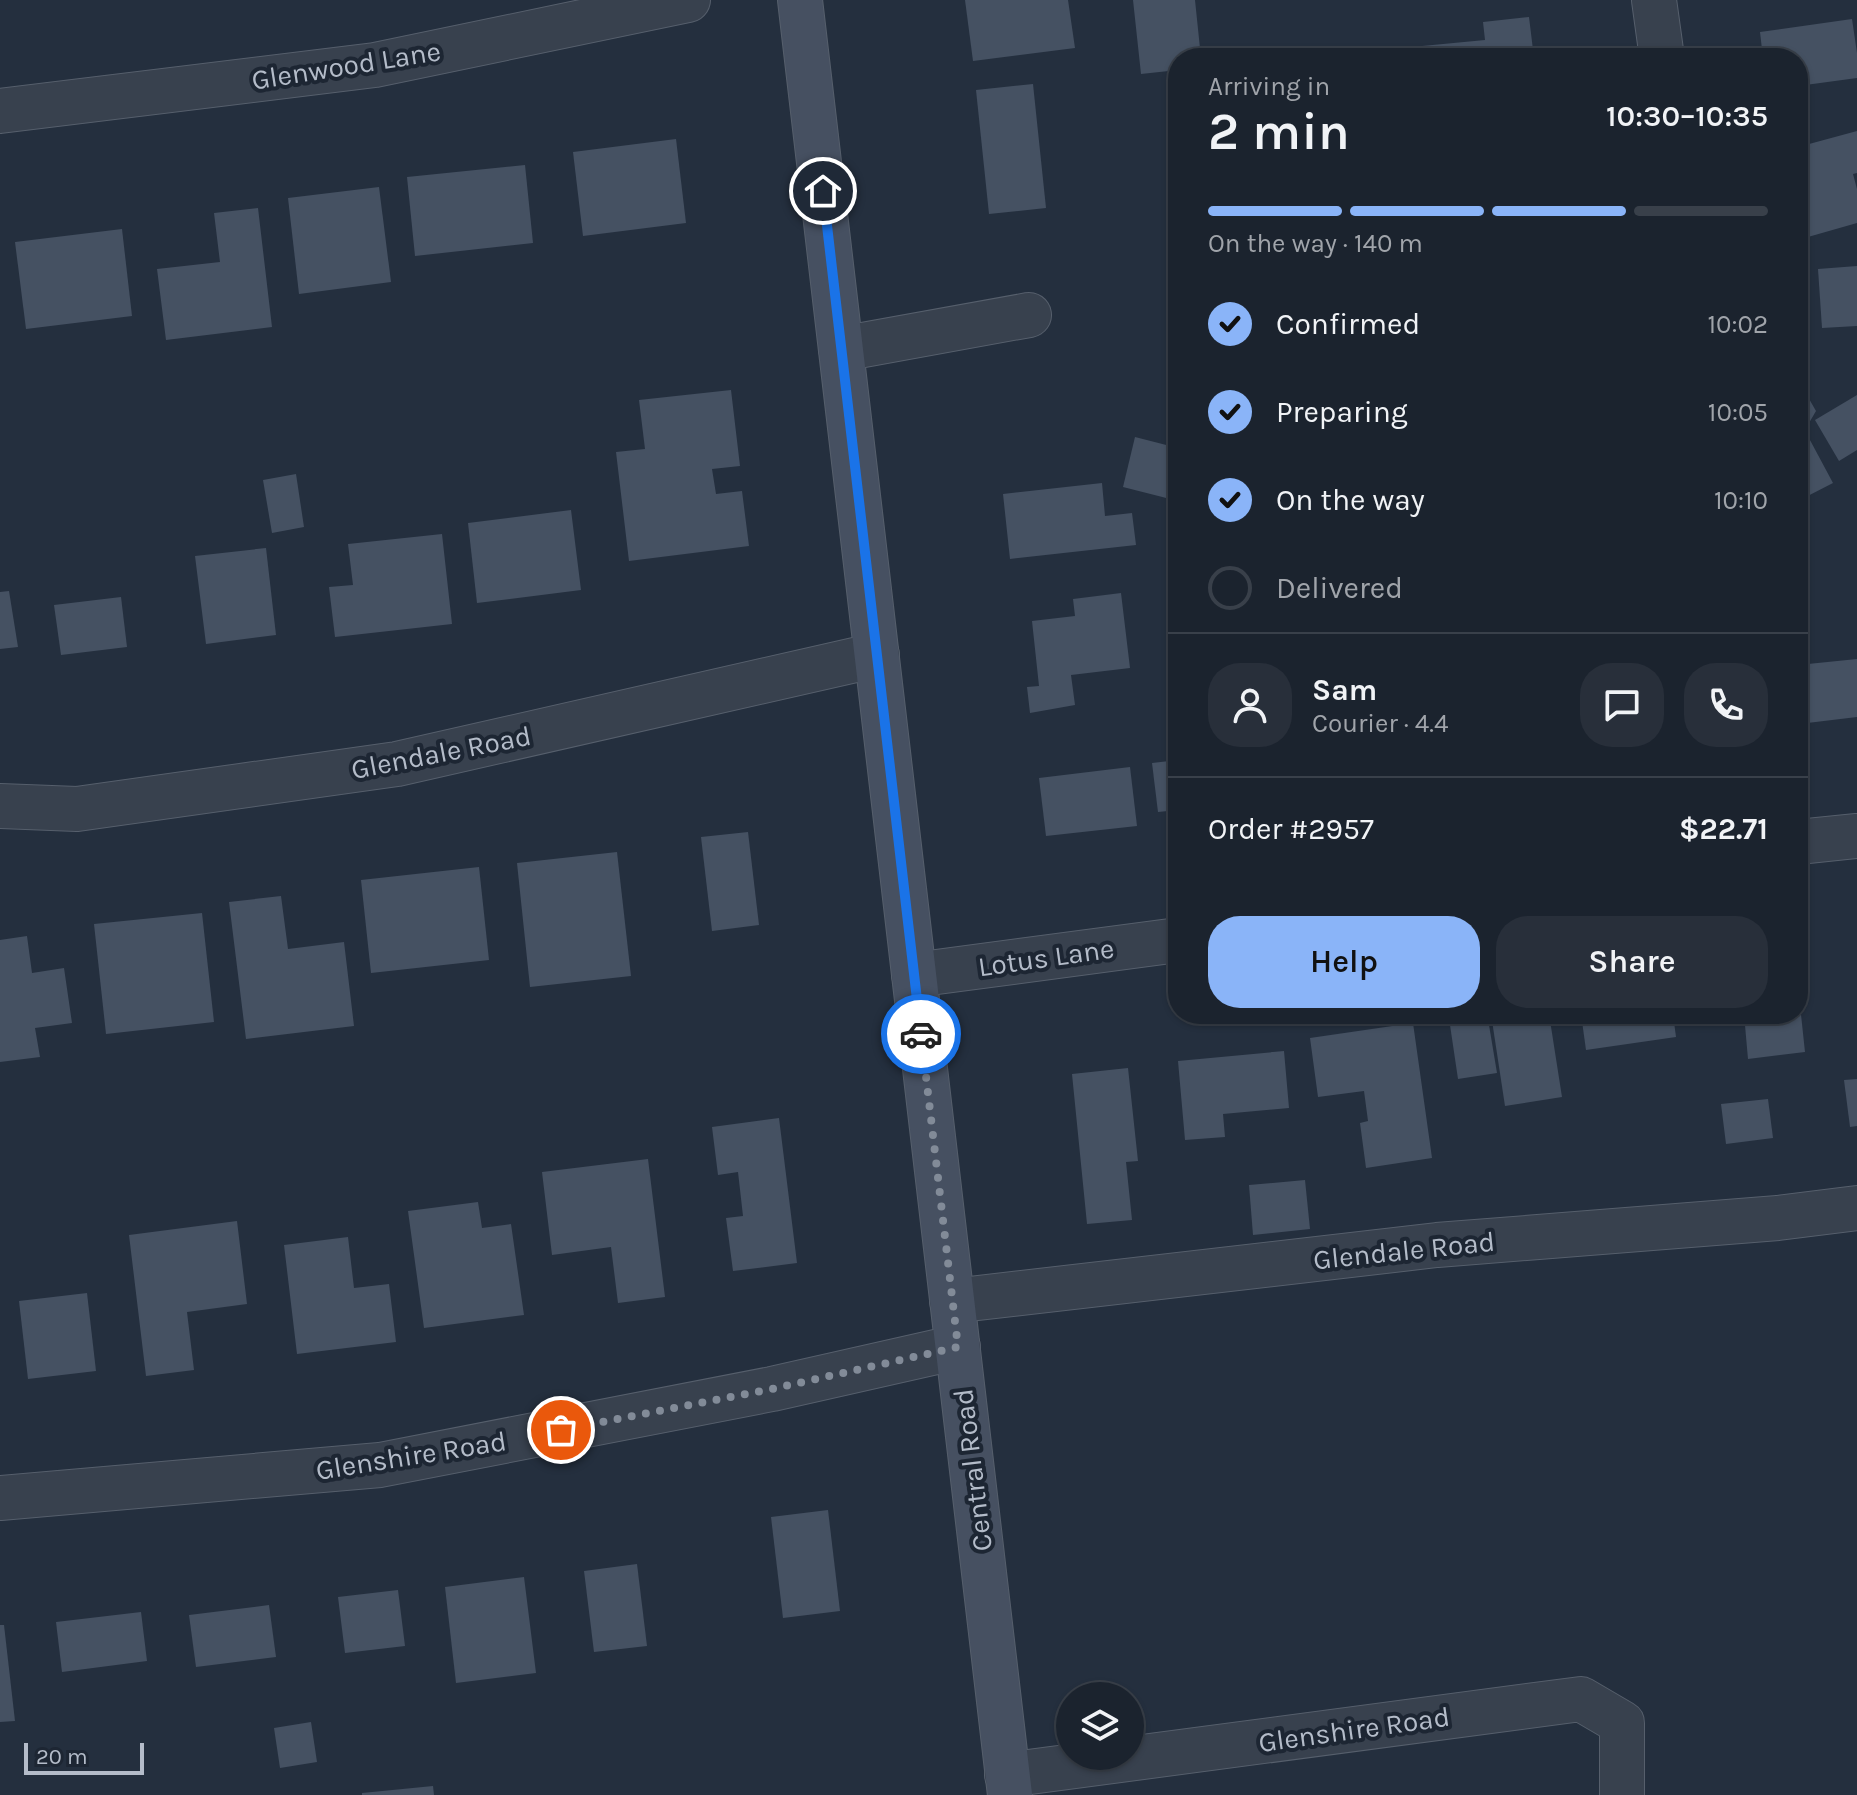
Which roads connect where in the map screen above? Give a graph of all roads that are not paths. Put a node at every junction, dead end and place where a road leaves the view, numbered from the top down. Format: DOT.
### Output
graph roads {
  1 [pos="688,0"];
  2 [pos="800,0"];
  3 [pos="1654,0"];
  4 [pos="1661,48"];
  5 [pos="0,111"];
  6 [pos="1029,315"];
  7 [pos="841,349"];
  8 [pos="877,655"];
  9 [pos="0,806"];
  10 [pos="1857,836"];
  11 [pos="1808,841"];
  12 [pos="1168,941"];
  13 [pos="914,975"];
  14 [pos="1857,1208"];
  15 [pos="952,1301"];
  16 [pos="958,1347"];
  17 [pos="0,1498"];
  18 [pos="1009,1785"];
  19 [pos="1622,1795"];
  1 -- 5 [label="street, Glenwood Lane"];
  2 -- 7 [label="main road, Central Road"];
  3 -- 4 [label="street"];
  6 -- 7 [label="street"];
  7 -- 8 [label="main road, Central Road"];
  8 -- 9 [label="street, Glendale Road"];
  8 -- 13 [label="main road, Central Road"];
  10 -- 11 [label="street"];
  12 -- 13 [label="street, Lotus Lane"];
  13 -- 15 [label="main road, Central Road"];
  14 -- 15 [label="street, Glendale Road"];
  15 -- 16 [label="main road, Central Road"];
  16 -- 17 [label="street, Glenshire Road"];
  16 -- 18 [label="main road, Central Road"];
  18 -- 19 [label="street, Glenshire Road"];
}
